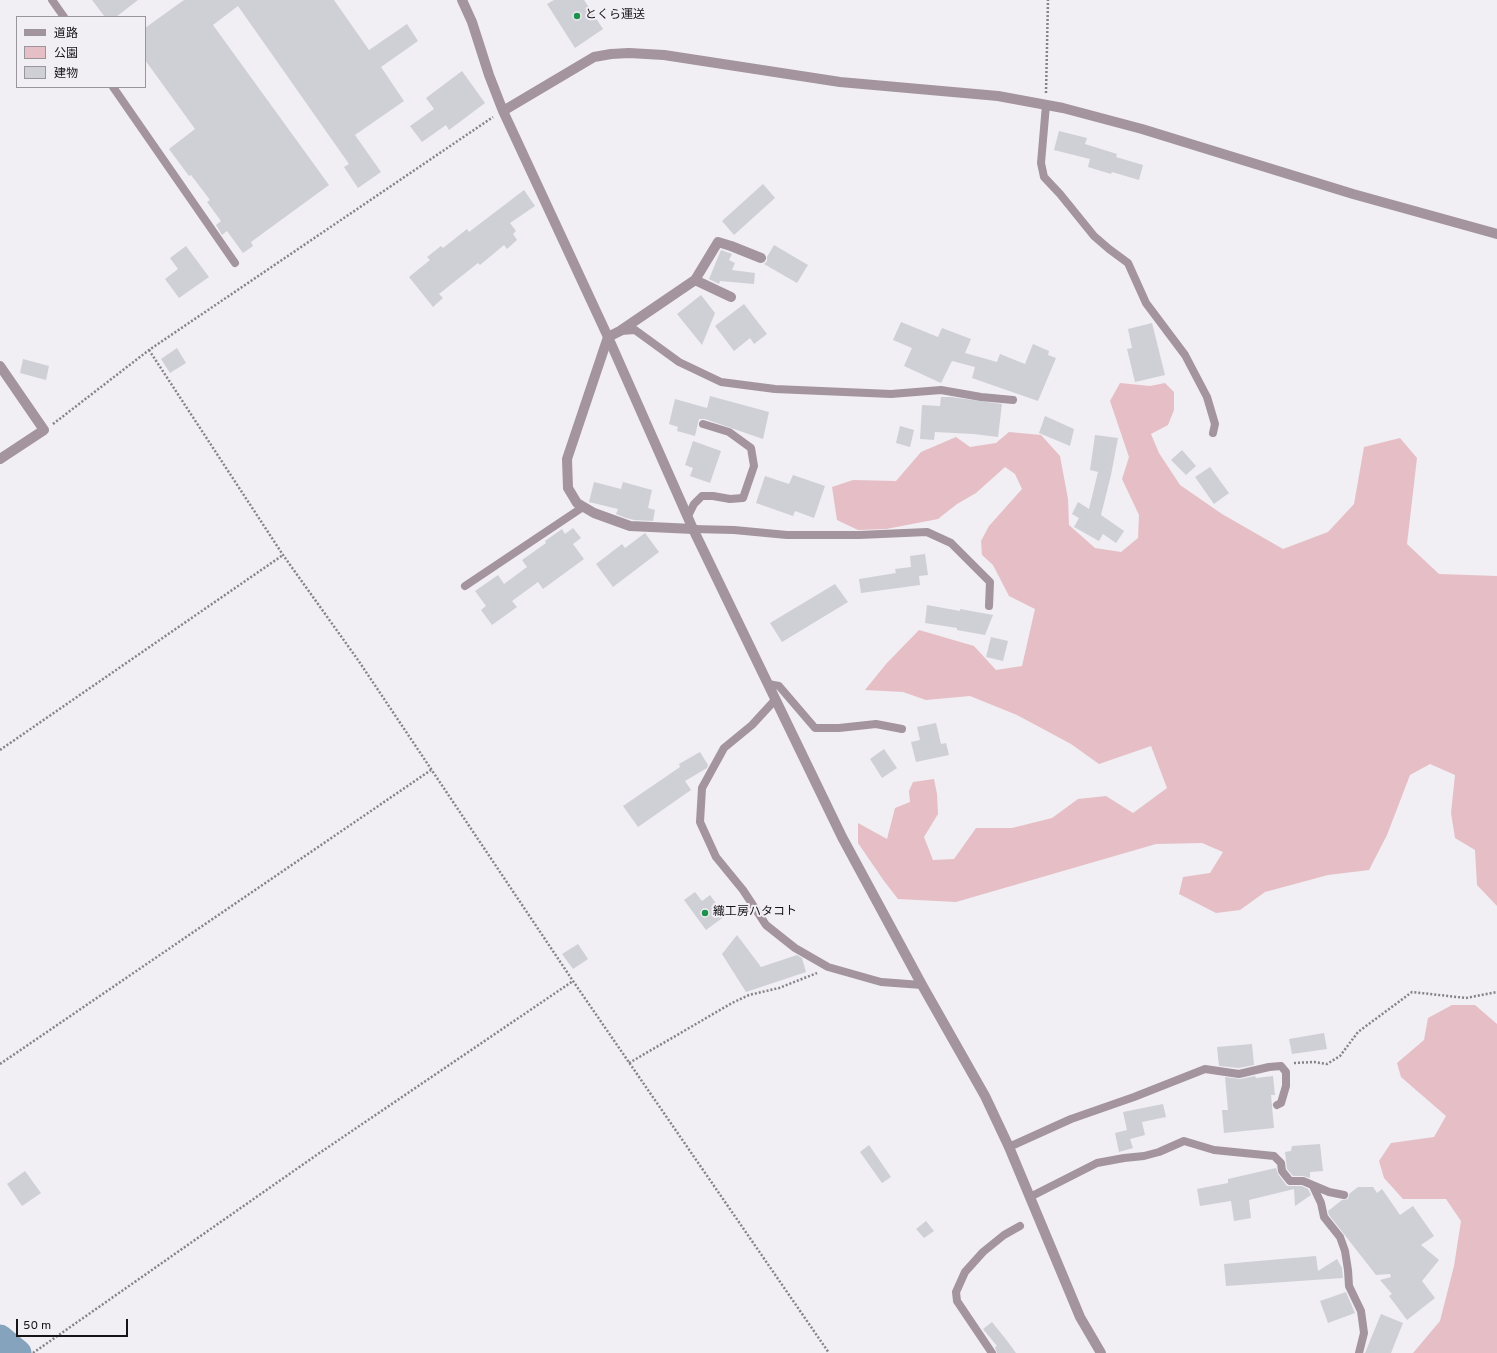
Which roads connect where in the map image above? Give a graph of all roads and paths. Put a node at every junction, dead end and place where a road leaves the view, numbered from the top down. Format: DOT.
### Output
graph roads {
  1 [pos="52,0"];
  2 [pos="462,0"];
  3 [pos="1048,0"];
  4 [pos="63,16"];
  5 [pos="114,88"];
  6 [pos="1046,105"];
  7 [pos="502,111"];
  8 [pos="1497,234"];
  9 [pos="761,258"];
  10 [pos="235,263"];
  11 [pos="695,280"];
  12 [pos="731,297"];
  13 [pos="620,331"];
  14 [pos="608,337"];
  15 [pos="149,350"];
  16 [pos="0,366"];
  17 [pos="1013,400"];
  18 [pos="703,424"];
  19 [pos="44,430"];
  20 [pos="1213,433"];
  21 [pos="0,459"];
  22 [pos="583,507"];
  23 [pos="688,516"];
  24 [pos="693,529"];
  25 [pos="283,555"];
  26 [pos="465,586"];
  27 [pos="989,606"];
  28 [pos="768,684"];
  29 [pos="775,700"];
  30 [pos="902,728"];
  31 [pos="0,750"];
  32 [pos="431,770"];
  33 [pos="830,968"];
  34 [pos="572,981"];
  35 [pos="922,985"];
  36 [pos="1497,992"];
  37 [pos="629,1063"];
  38 [pos="0,1064"];
  39 [pos="1281,1066"];
  40 [pos="1277,1105"];
  41 [pos="1009,1147"];
  42 [pos="1314,1186"];
  43 [pos="1344,1196"];
  44 [pos="1030,1197"];
  45 [pos="1020,1226"];
  46 [pos="33,1353"];
  47 [pos="829,1353"];
  48 [pos="992,1353"];
  49 [pos="1101,1353"];
  50 [pos="1359,1353"];
  1 -- 4 [label="lane"];
  2 -- 7 [label="street"];
  3 -- 6 [label="path"];
  5 -- 10 [label="lane"];
  6 -- 7 [label="street"];
  6 -- 8 [label="street"];
  6 -- 20 [label="lane"];
  7 -- 14 [label="street"];
  7 -- 15 [label="path"];
  9 -- 11 [label="street"];
  11 -- 12 [label="street"];
  11 -- 13 [label="street"];
  13 -- 14 [label="street"];
  13 -- 17 [label="lane"];
  14 -- 22 [label="street"];
  14 -- 23 [label="street"];
  15 -- 19 [label="path"];
  15 -- 25 [label="path"];
  16 -- 19 [label="street"];
  18 -- 23 [label="lane"];
  19 -- 21 [label="street"];
  22 -- 24 [label="street"];
  22 -- 26 [label="lane"];
  23 -- 24 [label="street"];
  24 -- 27 [label="lane"];
  24 -- 28 [label="street"];
  25 -- 31 [label="path"];
  25 -- 32 [label="path"];
  28 -- 29 [label="street"];
  28 -- 30 [label="lane"];
  29 -- 33 [label="lane"];
  29 -- 35 [label="street"];
  32 -- 34 [label="path"];
  32 -- 38 [label="path"];
  33 -- 35 [label="lane"];
  33 -- 37 [label="path"];
  34 -- 37 [label="path"];
  34 -- 46 [label="path"];
  35 -- 41 [label="street"];
  36 -- 39 [label="path"];
  37 -- 47 [label="path"];
  39 -- 40 [label="lane"];
  39 -- 41 [label="lane"];
  41 -- 44 [label="street"];
  42 -- 43 [label="lane"];
  42 -- 44 [label="lane"];
  42 -- 50 [label="lane"];
  44 -- 49 [label="street"];
  45 -- 48 [label="lane"];
}
